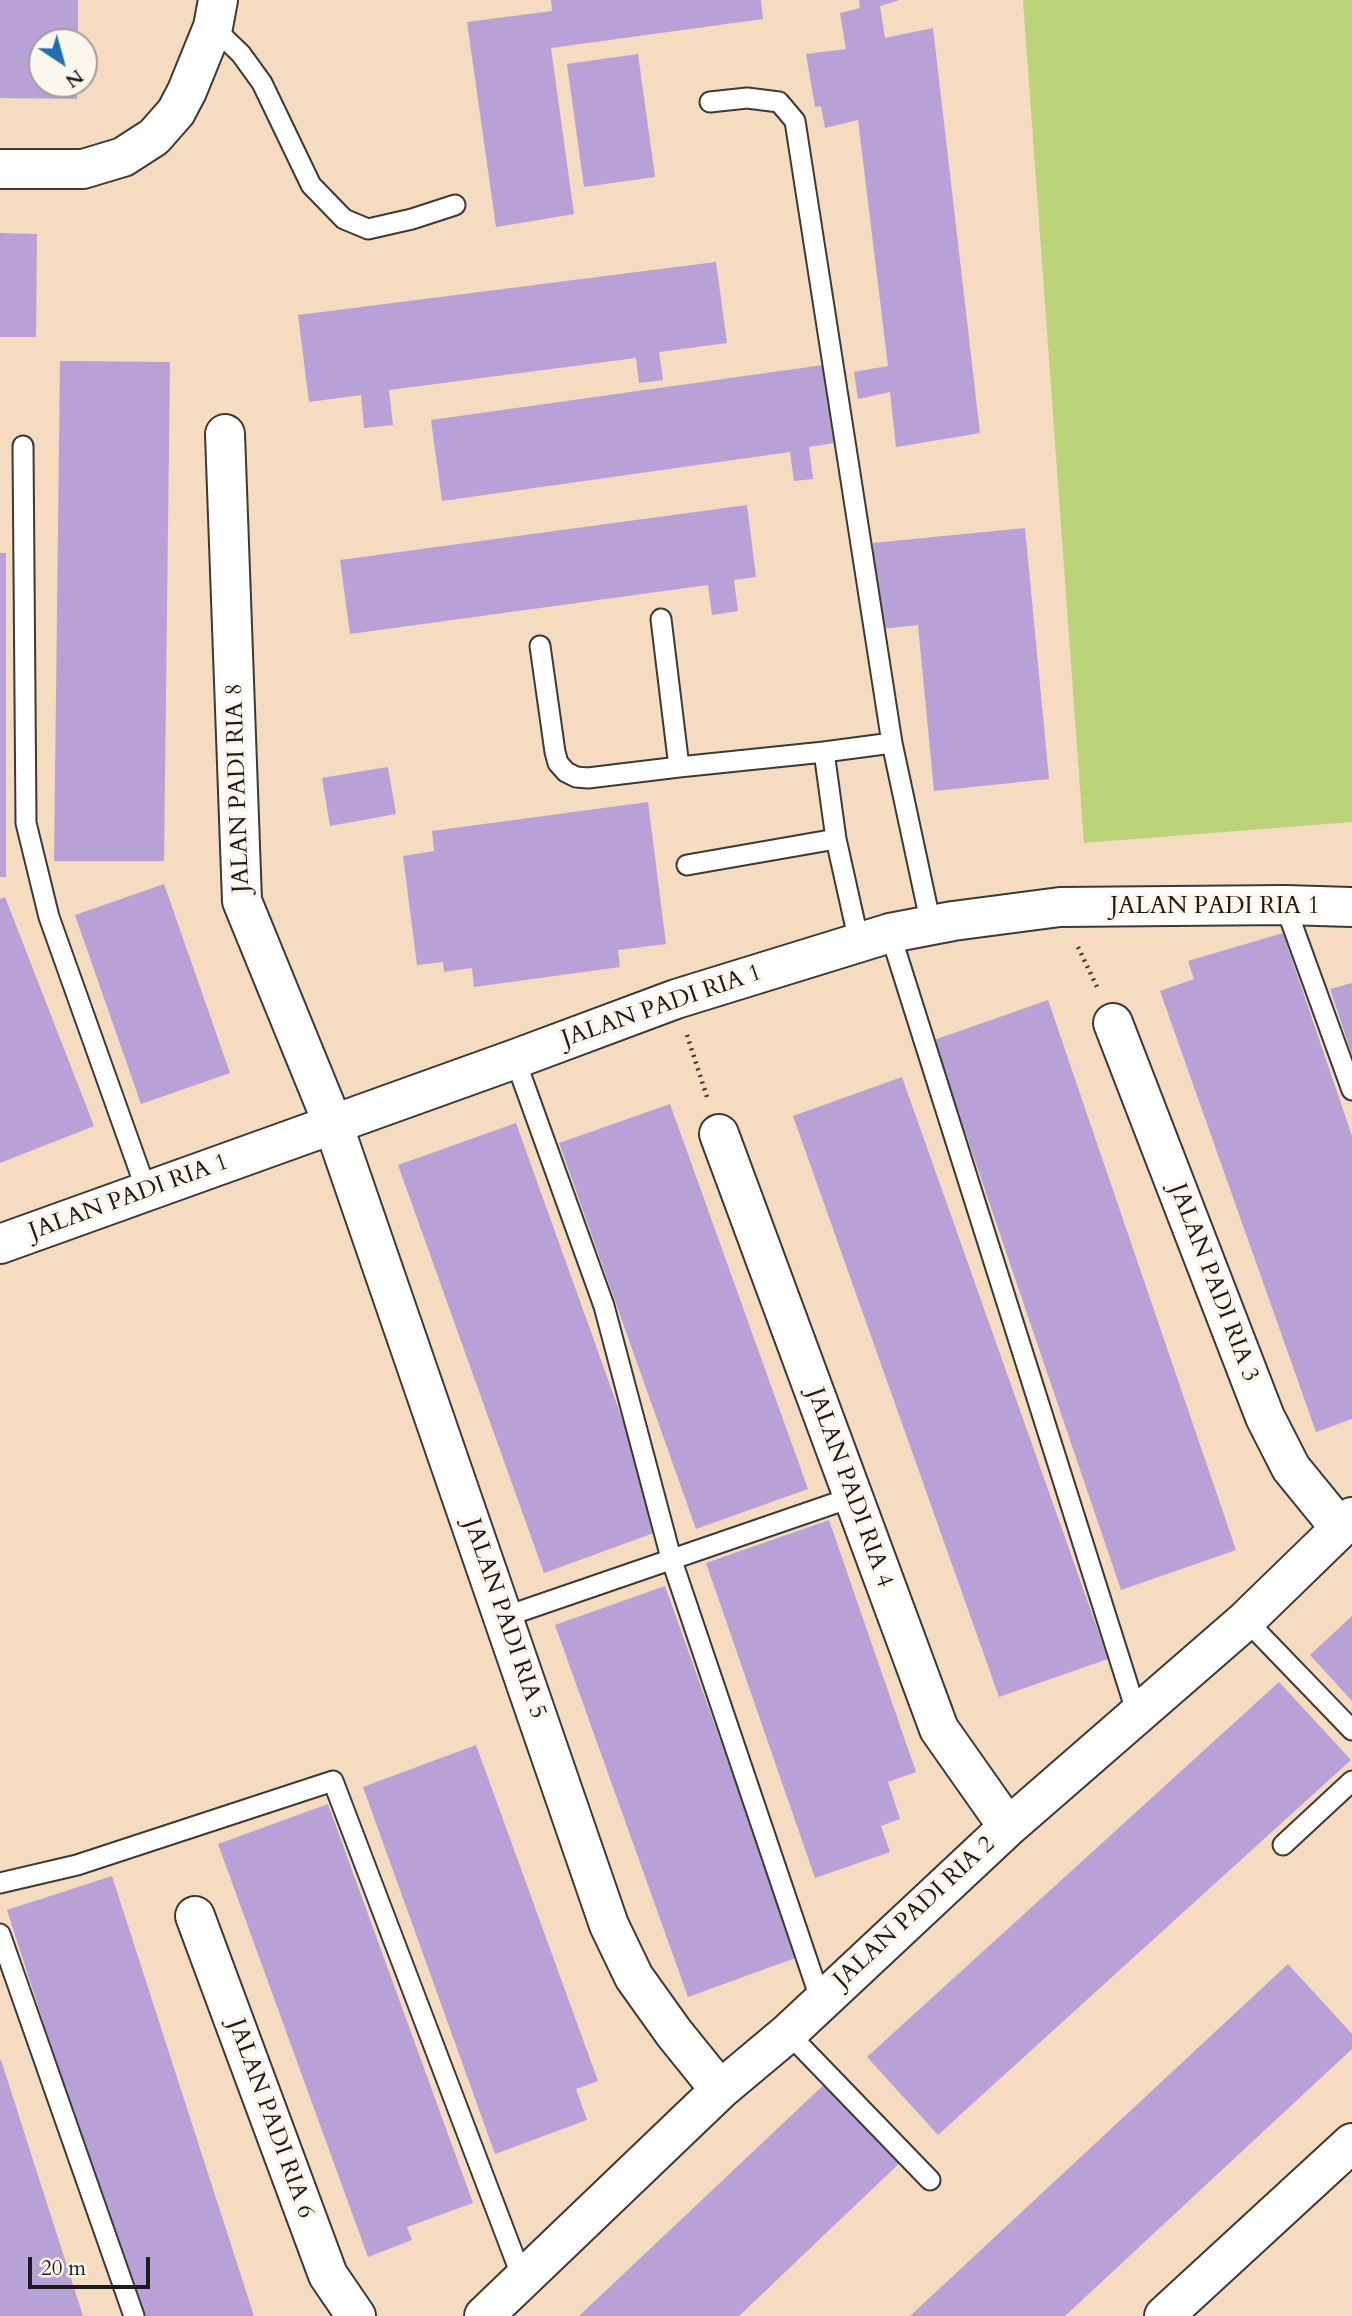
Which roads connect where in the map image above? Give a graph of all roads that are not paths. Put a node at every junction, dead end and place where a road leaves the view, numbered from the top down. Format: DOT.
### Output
graph roads {
  1 [pos="216,13"];
  2 [pos="710,102"];
  3 [pos="0,169"];
  4 [pos="456,205"];
  5 [pos="225,435"];
  6 [pos="23,446"];
  7 [pos="661,619"];
  8 [pos="540,646"];
  9 [pos="892,743"];
  10 [pos="824,752"];
  11 [pos="680,767"];
  12 [pos="836,839"];
  13 [pos="687,865"];
  14 [pos="1286,905"];
  15 [pos="1352,907"];
  16 [pos="931,925"];
  17 [pos="875,937"];
  18 [pos="1113,1023"];
  19 [pos="515,1059"];
  20 [pos="1352,1090"];
  21 [pos="332,1124"];
  22 [pos="719,1134"];
  23 [pos="147,1192"];
  24 [pos="0,1244"];
  25 [pos="853,1497"];
  26 [pos="1346,1523"];
  27 [pos="671,1558"];
  28 [pos="504,1617"];
  29 [pos="1246,1620"];
  30 [pos="1137,1714"];
  31 [pos="1352,1730"];
  32 [pos="1352,1781"];
  33 [pos="1008,1827"];
  34 [pos="1283,1845"];
  35 [pos="0,1883"];
  36 [pos="195,1916"];
  37 [pos="0,1934"];
  38 [pos="821,2001"];
  39 [pos="788,2033"];
  40 [pos="720,2090"];
  41 [pos="1352,2143"];
  42 [pos="930,2180"];
  43 [pos="523,2280"];
  44 [pos="134,2316"];
  45 [pos="356,2316"];
  46 [pos="484,2316"];
  47 [pos="1164,2316"];
  1 -- 3 [label="street"];
  1 -- 4 [label="lane"];
  2 -- 9 [label="lane"];
  5 -- 21 [label="street, JALAN PADI RIA 8"];
  6 -- 23 [label="lane"];
  7 -- 11 [label="lane"];
  8 -- 11 [label="lane"];
  9 -- 10 [label="lane"];
  9 -- 16 [label="lane"];
  10 -- 11 [label="lane"];
  10 -- 12 [label="lane"];
  12 -- 13 [label="lane"];
  12 -- 17 [label="lane"];
  14 -- 15 [label="street, JALAN PADI RIA 1"];
  14 -- 16 [label="street, JALAN PADI RIA 1"];
  14 -- 20 [label="lane"];
  16 -- 17 [label="street, JALAN PADI RIA 1"];
  17 -- 19 [label="street, JALAN PADI RIA 1"];
  17 -- 30 [label="lane"];
  18 -- 26 [label="street, JALAN PADI RIA 3"];
  19 -- 21 [label="street, JALAN PADI RIA 1"];
  19 -- 27 [label="lane"];
  21 -- 23 [label="street, JALAN PADI RIA 1"];
  21 -- 28 [label="street, JALAN PADI RIA 5"];
  22 -- 25 [label="street, JALAN PADI RIA 4"];
  23 -- 24 [label="street, JALAN PADI RIA 1"];
  25 -- 27 [label="lane"];
  25 -- 33 [label="street, JALAN PADI RIA 4"];
  26 -- 29 [label="street, JALAN PADI RIA 2"];
  27 -- 28 [label="lane"];
  27 -- 38 [label="lane"];
  28 -- 40 [label="street, JALAN PADI RIA 5"];
  29 -- 30 [label="street, JALAN PADI RIA 2"];
  29 -- 31 [label="lane"];
  30 -- 33 [label="street, JALAN PADI RIA 2"];
  32 -- 34 [label="lane"];
  33 -- 38 [label="street, JALAN PADI RIA 2"];
  35 -- 43 [label="lane"];
  36 -- 45 [label="street, JALAN PADI RIA 6"];
  37 -- 44 [label="lane"];
  38 -- 39 [label="street, JALAN PADI RIA 2"];
  39 -- 40 [label="street, JALAN PADI RIA 2"];
  39 -- 42 [label="lane"];
  40 -- 43 [label="street, JALAN PADI RIA 2"];
  41 -- 47 [label="street"];
  43 -- 46 [label="street, JALAN PADI RIA 2"];
}
